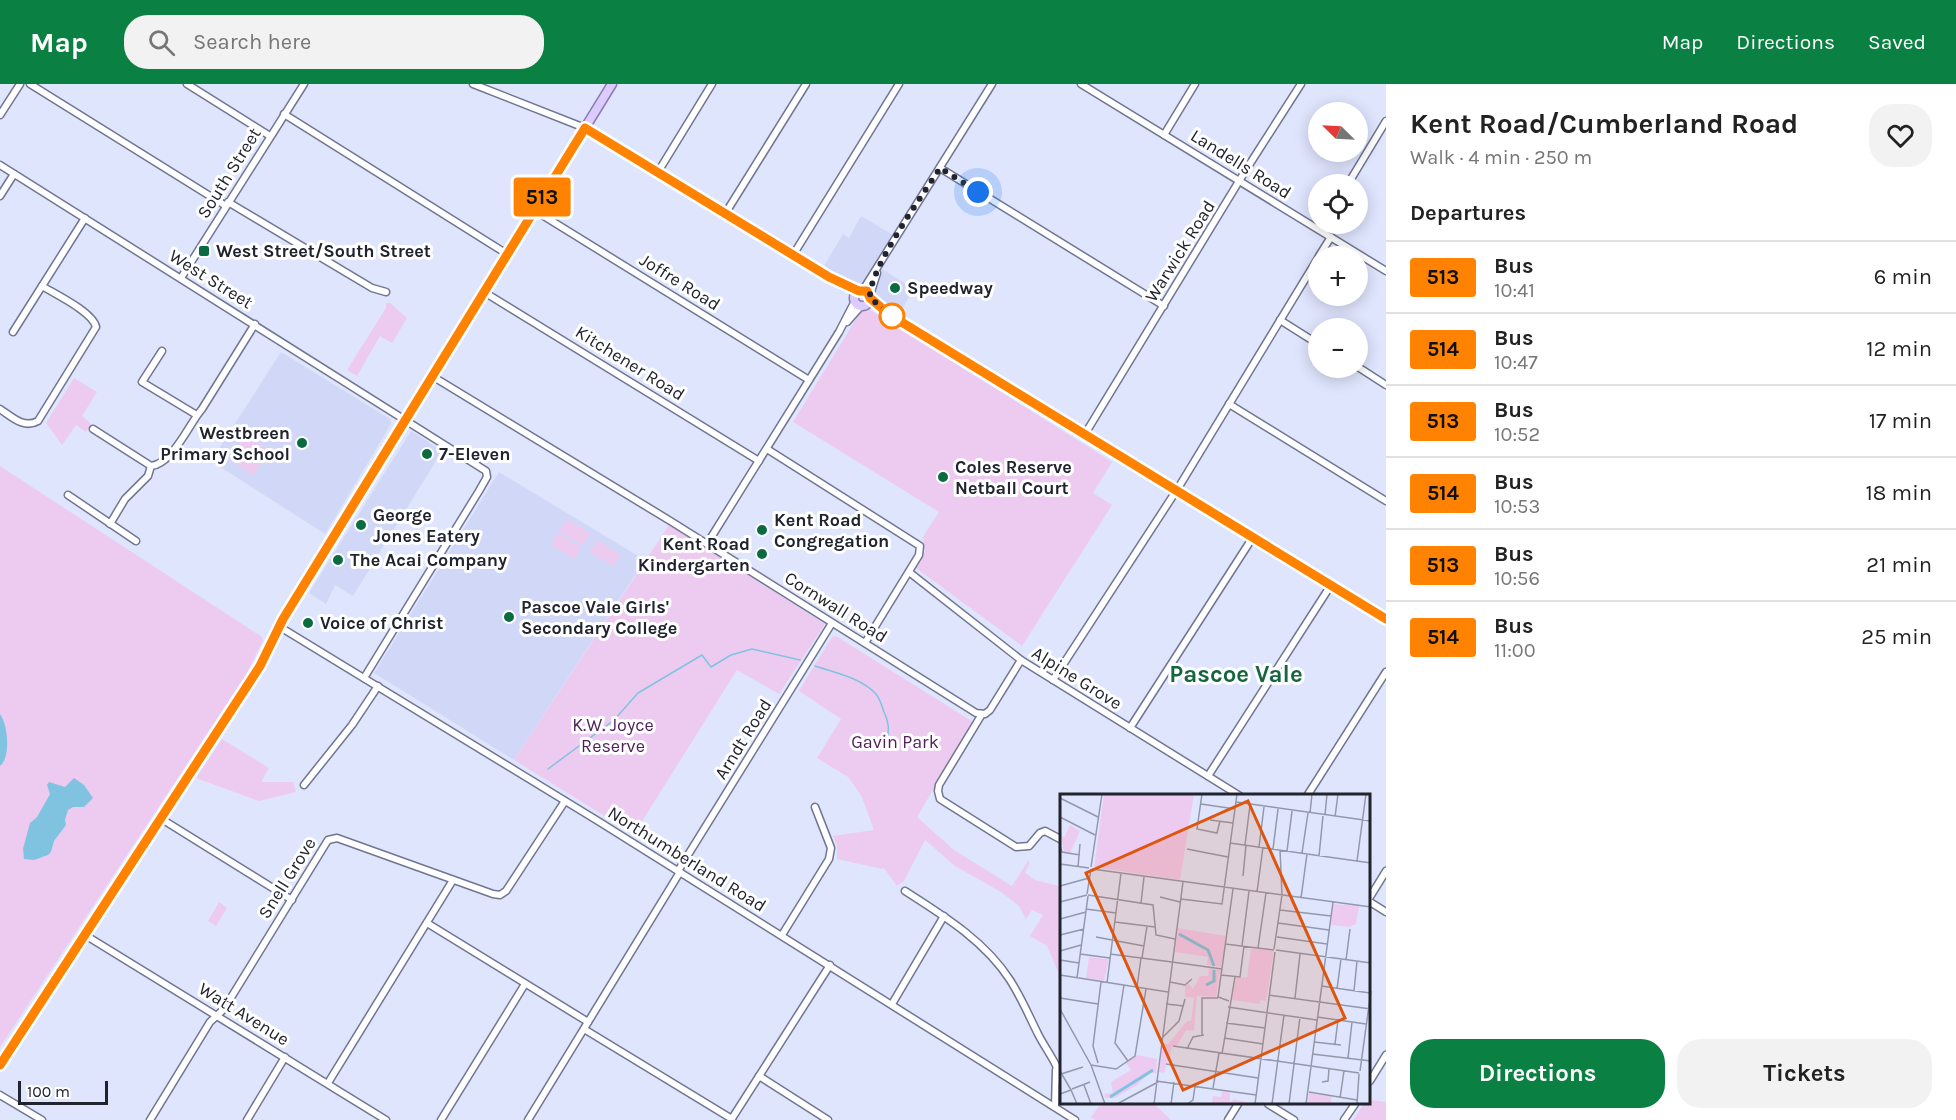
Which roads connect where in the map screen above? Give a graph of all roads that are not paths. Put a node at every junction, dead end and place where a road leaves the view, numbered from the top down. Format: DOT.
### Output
graph roads {
  1 [pos="20,84"];
  2 [pos="30,84"];
  3 [pos="187,84"];
  4 [pos="304,84"];
  5 [pos="473,84"];
  6 [pos="612,84"];
  7 [pos="712,84"];
  8 [pos="806,84"];
  9 [pos="898,84"];
  10 [pos="992,84"];
  11 [pos="1081,84"];
  12 [pos="1195,84"];
  13 [pos="1302,84"];
  14 [pos="284,114"];
  15 [pos="0,115"];
  16 [pos="1385,126"];
  17 [pos="585,128"];
  18 [pos="1164,135"];
  19 [pos="270,136"];
  20 [pos="0,165"];
  21 [pos="940,168"];
  22 [pos="658,172"];
  23 [pos="14,174"];
  24 [pos="1354,174"];
  25 [pos="1240,181"];
  26 [pos="0,196"];
  27 [pos="227,204"];
  28 [pos="534,210"];
  29 [pos="725,214"];
  30 [pos="85,218"];
  31 [pos="1308,224"];
  32 [pos="1326,234"];
  33 [pos="1331,237"];
  34 [pos="1326,246"];
  35 [pos="507,254"];
  36 [pos="793,255"];
  37 [pos="1386,271"];
  38 [pos="1308,275"];
  39 [pos="181,278"];
  40 [pos="42,286"];
  41 [pos="386,292"];
  42 [pos="484,292"];
  43 [pos="862,298"];
  44 [pos="1164,306"];
  45 [pos="1280,320"];
  46 [pos="255,324"];
  47 [pos="13,332"];
  48 [pos="1308,338"];
  49 [pos="162,351"];
  50 [pos="1368,374"];
  51 [pos="432,376"];
  52 [pos="809,380"];
  53 [pos="1386,385"];
  54 [pos="1229,404"];
  55 [pos="0,410"];
  56 [pos="195,414"];
  57 [pos="406,419"];
  58 [pos="93,429"];
  59 [pos="1085,434"];
  60 [pos="766,449"];
  61 [pos="759,461"];
  62 [pos="151,466"];
  63 [pos="1176,490"];
  64 [pos="68,495"];
  65 [pos="1386,501"];
  66 [pos="110,524"];
  67 [pos="1253,537"];
  68 [pos="136,541"];
  69 [pos="707,544"];
  70 [pos="909,572"];
  71 [pos="1331,585"];
  72 [pos="1386,619"];
  73 [pos="832,623"];
  74 [pos="279,627"];
  75 [pos="865,643"];
  76 [pos="1021,660"];
  77 [pos="1386,672"];
  78 [pos="364,678"];
  79 [pos="1053,680"];
  80 [pos="378,686"];
  81 [pos="982,714"];
  82 [pos="1130,728"];
  83 [pos="1208,776"];
  84 [pos="304,785"];
  85 [pos="1237,794"];
  86 [pos="1308,794"];
  87 [pos="565,801"];
  88 [pos="815,807"];
  89 [pos="160,818"];
  90 [pos="1060,839"];
  91 [pos="679,871"];
  92 [pos="1386,871"];
  93 [pos="453,880"];
  94 [pos="905,891"];
  95 [pos="1371,895"];
  96 [pos="292,900"];
  97 [pos="1371,903"];
  98 [pos="1386,912"];
  99 [pos="944,916"];
  100 [pos="427,923"];
  101 [pos="85,935"];
  102 [pos="782,935"];
  103 [pos="830,965"];
  104 [pos="525,984"];
  105 [pos="892,1004"];
  106 [pos="217,1016"];
  107 [pos="588,1022"];
  108 [pos="584,1029"];
  109 [pos="1386,1055"];
  110 [pos="285,1057"];
  111 [pos="1055,1064"];
  112 [pos="0,1065"];
  113 [pos="1060,1073"];
  114 [pos="759,1076"];
  115 [pos="1371,1078"];
  116 [pos="328,1083"];
  117 [pos="0,1095"];
  118 [pos="1066,1105"];
  119 [pos="1237,1105"];
  120 [pos="1270,1105"];
  121 [pos="1354,1105"];
  122 [pos="1055,1107"];
  123 [pos="1064,1113"];
  124 [pos="34,1118"];
  125 [pos="42,1120"];
  126 [pos="150,1120"];
  127 [pos="247,1120"];
  128 [pos="386,1120"];
  129 [pos="441,1120"];
  130 [pos="528,1120"];
  131 [pos="731,1120"];
  132 [pos="828,1120"];
  133 [pos="1075,1120"];
  134 [pos="1228,1120"];
  135 [pos="1294,1120"];
  136 [pos="1344,1120"];
  1 -- 15 [label="street"];
  2 -- 27 [label="street"];
  3 -- 19 [label="street"];
  4 -- 14 [label="street, South Street"];
  5 -- 17 [label="street"];
  6 -- 17 [label="main road"];
  7 -- 22 [label="street"];
  8 -- 29 [label="street"];
  9 -- 36 [label="street"];
  10 -- 21 [label="street"];
  11 -- 18 [label="street, Landells Road"];
  12 -- 18 [label="street"];
  13 -- 25 [label="street, Warwick Road"];
  14 -- 19 [label="street, South Street"];
  14 -- 35 [label="street"];
  16 -- 24 [label="street"];
  17 -- 22 [label="main road"];
  17 -- 28 [label="main road"];
  18 -- 25 [label="street, Landells Road"];
  19 -- 27 [label="street, South Street"];
  20 -- 23 [label="street, West Street"];
  21 -- 43 [label="street"];
  21 -- 44 [label="street"];
  22 -- 29 [label="main road"];
  23 -- 26 [label="street"];
  23 -- 30 [label="street, West Street"];
  25 -- 31 [label="street, Landells Road"];
  25 -- 44 [label="street, Warwick Road"];
  27 -- 39 [label="street, South Street"];
  27 -- 41 [label="street"];
  28 -- 35 [label="main road"];
  28 -- 52 [label="street, Joffre Road"];
  29 -- 36 [label="main road"];
  30 -- 39 [label="street, West Street"];
  30 -- 40 [label="street"];
  32 -- 33 [label="street, Landells Road"];
  33 -- 34 [label="street"];
  33 -- 37 [label="street, Landells Road"];
  35 -- 42 [label="main road"];
  36 -- 43 [label="main road"];
  38 -- 45 [label="street"];
  39 -- 46 [label="street, West Street"];
  40 -- 47 [label="street"];
  40 -- 55 [label="street"];
  42 -- 51 [label="main road"];
  42 -- 61 [label="street, Kitchener Road"];
  43 -- 52 [label="street"];
  43 -- 59 [label="main road"];
  44 -- 59 [label="street, Warwick Road"];
  45 -- 48 [label="street"];
  45 -- 54 [label="street"];
  46 -- 56 [label="street"];
  46 -- 57 [label="street, West Street"];
  49 -- 56 [label="street"];
  50 -- 53 [label="street"];
  51 -- 57 [label="main road"];
  51 -- 69 [label="street, Cornwall Road"];
  52 -- 60 [label="street"];
  54 -- 63 [label="street"];
  54 -- 65 [label="street"];
  56 -- 62 [label="street"];
  57 -- 74 [label="main road"];
  57 -- 78 [label="street, West Street"];
  58 -- 62 [label="street"];
  59 -- 63 [label="main road"];
  60 -- 61 [label="street"];
  60 -- 70 [label="street"];
  61 -- 69 [label="street"];
  62 -- 66 [label="street"];
  63 -- 67 [label="main road"];
  63 -- 79 [label="street"];
  64 -- 66 [label="street"];
  66 -- 68 [label="street"];
  67 -- 71 [label="main road"];
  67 -- 82 [label="street"];
  69 -- 73 [label="street, Cornwall Road"];
  70 -- 75 [label="street"];
  70 -- 76 [label="street, Alpine Grove"];
  71 -- 72 [label="main road"];
  71 -- 83 [label="street"];
  73 -- 75 [label="street, Cornwall Road"];
  73 -- 91 [label="street, Arndt Road"];
  74 -- 78 [label="street, Northumberland Road"];
  74 -- 89 [label="main road"];
  75 -- 81 [label="street, Cornwall Road"];
  76 -- 79 [label="street, Alpine Grove"];
  76 -- 81 [label="street"];
  77 -- 86 [label="street"];
  78 -- 80 [label="street, Northumberland Road"];
  79 -- 82 [label="street, Alpine Grove"];
  80 -- 84 [label="street"];
  80 -- 87 [label="street, Northumberland Road"];
  81 -- 90 [label="street"];
  82 -- 83 [label="street, Alpine Grove"];
  83 -- 85 [label="street, Alpine Grove"];
  87 -- 91 [label="street, Northumberland Road"];
  87 -- 93 [label="street, Snell Grove"];
  88 -- 102 [label="street"];
  89 -- 96 [label="street"];
  89 -- 101 [label="main road"];
  91 -- 102 [label="street, Northumberland Road"];
  91 -- 107 [label="street, Arndt Road"];
  92 -- 95 [label="street"];
  93 -- 96 [label="street, Snell Grove"];
  93 -- 100 [label="street"];
  94 -- 99 [label="street"];
  96 -- 106 [label="street, Snell Grove"];
  97 -- 98 [label="street"];
  99 -- 105 [label="street"];
  99 -- 111 [label="street"];
  100 -- 104 [label="street"];
  100 -- 116 [label="street"];
  101 -- 106 [label="street, Watt Avenue"];
  101 -- 112 [label="main road"];
  102 -- 103 [label="street, Northumberland Road"];
  103 -- 105 [label="street, Northumberland Road"];
  103 -- 114 [label="street"];
  104 -- 107 [label="street"];
  104 -- 129 [label="street"];
  105 -- 122 [label="street, Northumberland Road"];
  106 -- 110 [label="street, Watt Avenue"];
  106 -- 126 [label="street, Snell Grove"];
  107 -- 108 [label="street, Arndt Road"];
  108 -- 130 [label="street, Arndt Road"];
  108 -- 131 [label="street"];
  109 -- 115 [label="street"];
  110 -- 116 [label="street, Watt Avenue"];
  110 -- 127 [label="street"];
  111 -- 113 [label="street"];
  111 -- 122 [label="street"];
  114 -- 131 [label="street"];
  114 -- 132 [label="street"];
  116 -- 128 [label="street, Watt Avenue"];
  117 -- 124 [label="street"];
  118 -- 123 [label="street"];
  119 -- 134 [label="street"];
  120 -- 135 [label="street"];
  121 -- 136 [label="street"];
  122 -- 123 [label="street, Northumberland Road"];
  123 -- 133 [label="street, Northumberland Road"];
  124 -- 125 [label="street"];
}
